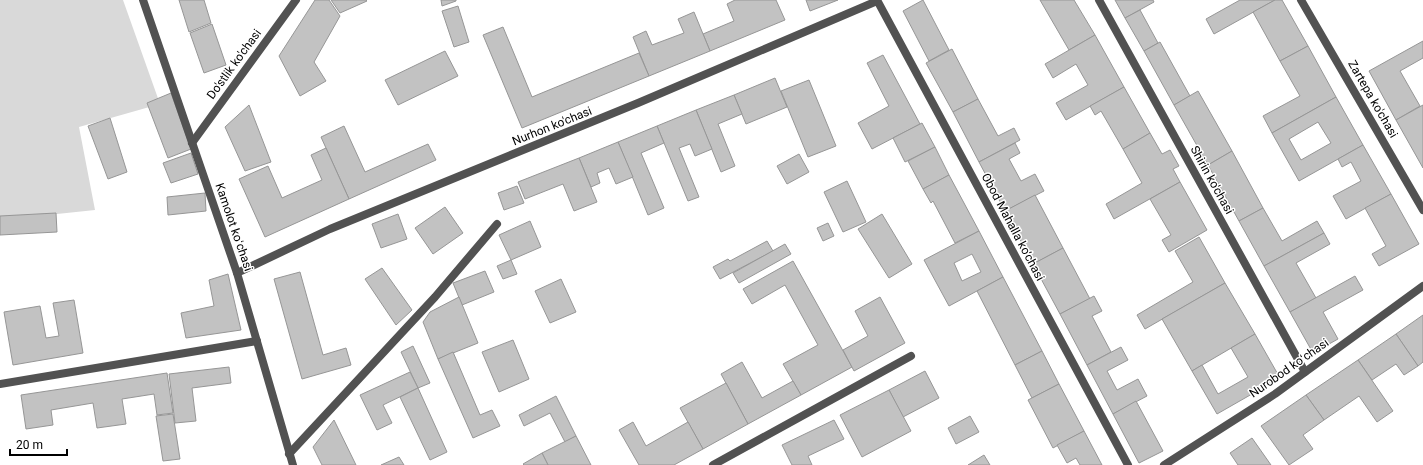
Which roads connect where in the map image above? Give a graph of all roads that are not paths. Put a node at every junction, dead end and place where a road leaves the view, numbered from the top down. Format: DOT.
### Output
graph roads {
  1 [pos="143,0"];
  2 [pos="296,0"];
  3 [pos="877,0"];
  4 [pos="1099,0"];
  5 [pos="1301,0"];
  6 [pos="192,143"];
  7 [pos="1423,210"];
  8 [pos="497,224"];
  9 [pos="237,273"];
  10 [pos="1423,286"];
  11 [pos="257,341"];
  12 [pos="910,356"];
  13 [pos="1305,372"];
  14 [pos="0,384"];
  15 [pos="289,454"];
  16 [pos="292,465"];
  17 [pos="713,465"];
  18 [pos="1128,465"];
  19 [pos="1164,465"];
  1 -- 6 [label="street, Kamolot koʻchasi"];
  2 -- 6 [label="street, Do'stlik ko'chasi"];
  3 -- 9 [label="street, Nurhon ko'chasi"];
  3 -- 18 [label="street, Obod Mahalla ko‘chasi"];
  4 -- 13 [label="street, Shirin ko'chasi"];
  5 -- 7 [label="street, Zartepa ko'chasi"];
  6 -- 9 [label="street, Kamolot koʻchasi"];
  8 -- 15 [label="street"];
  9 -- 11 [label="street, Kamolot koʻchasi"];
  10 -- 13 [label="street, Nurobod koʻchasi"];
  11 -- 14 [label="street"];
  11 -- 15 [label="street, Kamolot koʻchasi"];
  12 -- 17 [label="street"];
  13 -- 19 [label="street, Nurobod koʻchasi"];
  15 -- 16 [label="street, Kamolot koʻchasi"];
}
